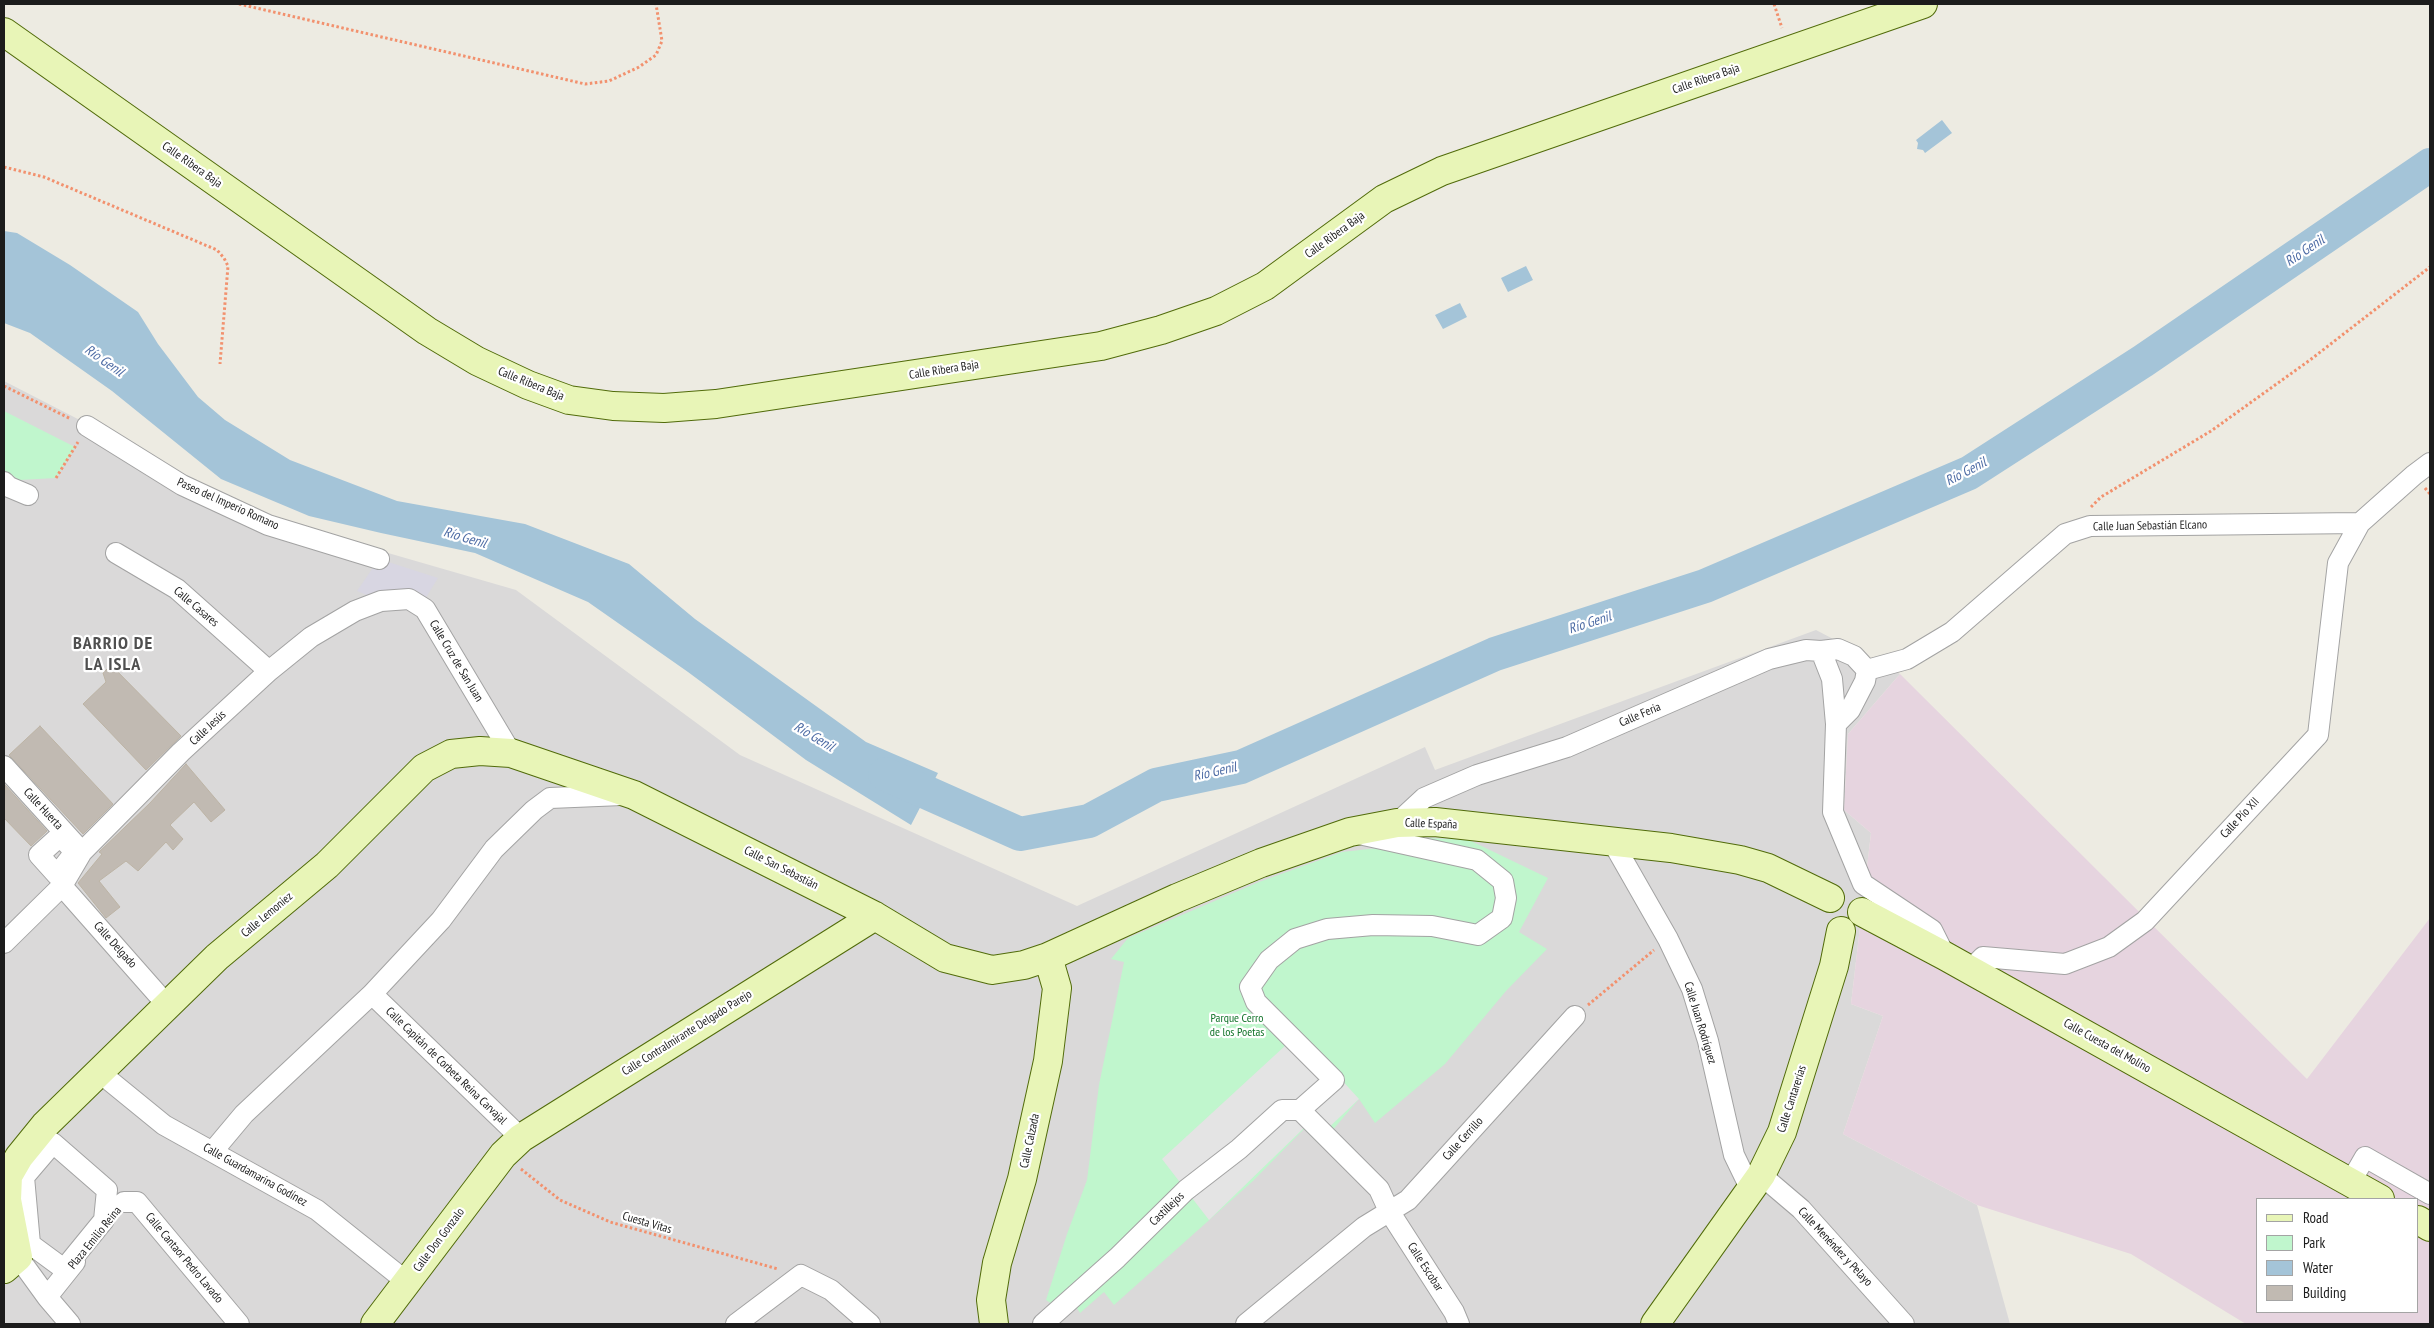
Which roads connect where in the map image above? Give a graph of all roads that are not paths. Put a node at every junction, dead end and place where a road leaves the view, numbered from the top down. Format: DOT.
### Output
graph roads {
  1 [pos="1923,4"];
  2 [pos="4,32"];
  3 [pos="87,426"];
  4 [pos="2430,463"];
  5 [pos="4,482"];
  6 [pos="28,495"];
  7 [pos="2360,523"];
  8 [pos="116,553"];
  9 [pos="379,559"];
  10 [pos="381,601"];
  11 [pos="1821,652"];
  12 [pos="1867,670"];
  13 [pos="269,671"];
  14 [pos="1836,724"];
  15 [pos="511,753"];
  16 [pos="4,766"];
  17 [pos="634,794"];
  18 [pos="1397,823"];
  19 [pos="1350,832"];
  20 [pos="1612,841"];
  21 [pos="82,852"];
  22 [pos="62,886"];
  23 [pos="1830,898"];
  24 [pos="1862,912"];
  25 [pos="875,916"];
  26 [pos="1841,931"];
  27 [pos="4,943"];
  28 [pos="1945,956"];
  29 [pos="1048,957"];
  30 [pos="1970,970"];
  31 [pos="372,994"];
  32 [pos="168,1005"];
  33 [pos="1575,1016"];
  34 [pos="99,1072"];
  35 [pos="1300,1110"];
  36 [pos="45,1125"];
  37 [pos="512,1147"];
  38 [pos="213,1151"];
  39 [pos="1756,1181"];
  40 [pos="2350,1182"];
  41 [pos="2430,1194"];
  42 [pos="6,1197"];
  43 [pos="2378,1198"];
  44 [pos="124,1202"];
  45 [pos="1389,1211"];
  46 [pos="2419,1221"];
  47 [pos="2430,1227"];
  48 [pos="17,1257"];
  49 [pos="407,1282"];
  50 [pos="46,1297"];
  51 [pos="70,1324"];
  52 [pos="239,1324"];
  53 [pos="375,1324"];
  54 [pos="736,1324"];
  55 [pos="870,1324"];
  56 [pos="994,1324"];
  57 [pos="1043,1324"];
  58 [pos="1246,1324"];
  59 [pos="1459,1324"];
  60 [pos="1655,1324"];
  61 [pos="1904,1324"];
  1 -- 2 [label="street, Calle Ribera Baja"];
  3 -- 9 [label="street, Paseo del Imperio Romano"];
  4 -- 7 [label="street, Calle Pío XII"];
  5 -- 6 [label="street"];
  7 -- 12 [label="street, Calle Juan Sebastián Elcano"];
  7 -- 30 [label="street, Calle Pío XII"];
  8 -- 13 [label="street, Calle Casares"];
  10 -- 13 [label="street, Calle Jesús"];
  10 -- 15 [label="street, Calle Cruz de San Juan"];
  11 -- 12 [label="street"];
  11 -- 14 [label="street"];
  11 -- 18 [label="street, Calle Feria"];
  12 -- 14 [label="street"];
  13 -- 21 [label="street, Calle Jesús"];
  14 -- 28 [label="street"];
  15 -- 17 [label="street, Calle San Sebastián"];
  15 -- 32 [label="street, Calle Lemoniez"];
  16 -- 21 [label="street, Calle Huerta"];
  17 -- 25 [label="street, Calle San Sebastián"];
  17 -- 31 [label="street"];
  18 -- 19 [label="street, Calle España"];
  18 -- 20 [label="street, Calle España"];
  19 -- 29 [label="street, Calle España"];
  19 -- 35 [label="street"];
  20 -- 23 [label="street, Calle España"];
  20 -- 39 [label="street, Calle Juan Rodríguez"];
  21 -- 22 [label="street, Calle Jesús"];
  22 -- 27 [label="street, Calle Jesús"];
  22 -- 32 [label="street, Calle Delgado"];
  23 -- 24 [label="street"];
  23 -- 26 [label="street"];
  24 -- 26 [label="street"];
  24 -- 28 [label="street, Calle Cuesta del Molino"];
  25 -- 29 [label="street, Calle San Sebastián"];
  25 -- 37 [label="street, Calle Contralmirante Delgado Parejo"];
  26 -- 39 [label="street, Calle Cantarerías"];
  28 -- 30 [label="street, Calle Cuesta del Molino"];
  29 -- 56 [label="street, Calle Calzada"];
  30 -- 40 [label="street, Calle Cuesta del Molino"];
  31 -- 37 [label="street, Calle Capitán de Corbeta Reina Carvajal"];
  31 -- 38 [label="street"];
  32 -- 34 [label="street, Calle Lemoniez"];
  33 -- 45 [label="street, Calle Cerrillo"];
  34 -- 36 [label="street, Calle Lemoniez"];
  34 -- 38 [label="street, Calle Guardamarina Godínez"];
  35 -- 45 [label="street, Calle Escobar"];
  35 -- 57 [label="street, Castillejos"];
  36 -- 42 [label="street, Plaza Emilio Reina"];
  36 -- 44 [label="street, Plaza Emilio Reina"];
  37 -- 49 [label="street, Calle Don Gonzalo"];
  38 -- 49 [label="street, Calle Guardamarina Godínez"];
  39 -- 60 [label="street, Calle Cantarerías"];
  39 -- 61 [label="street, Calle Menéndez y Pelayo"];
  40 -- 41 [label="street"];
  40 -- 43 [label="street, Calle Cuesta del Molino"];
  42 -- 48 [label="street, Plaza Emilio Reina"];
  44 -- 50 [label="street, Plaza Emilio Reina"];
  44 -- 52 [label="street, Calle Cantaor Pedro Lavado"];
  45 -- 58 [label="street, Calle Cerrillo"];
  45 -- 59 [label="street, Calle Escobar"];
  46 -- 47 [label="street"];
  48 -- 48 [label="street, Plaza Emilio Reina"];
  48 -- 50 [label="street, Plaza Emilio Reina"];
  49 -- 53 [label="street, Calle Don Gonzalo"];
  50 -- 51 [label="street"];
  54 -- 55 [label="street"];
}
